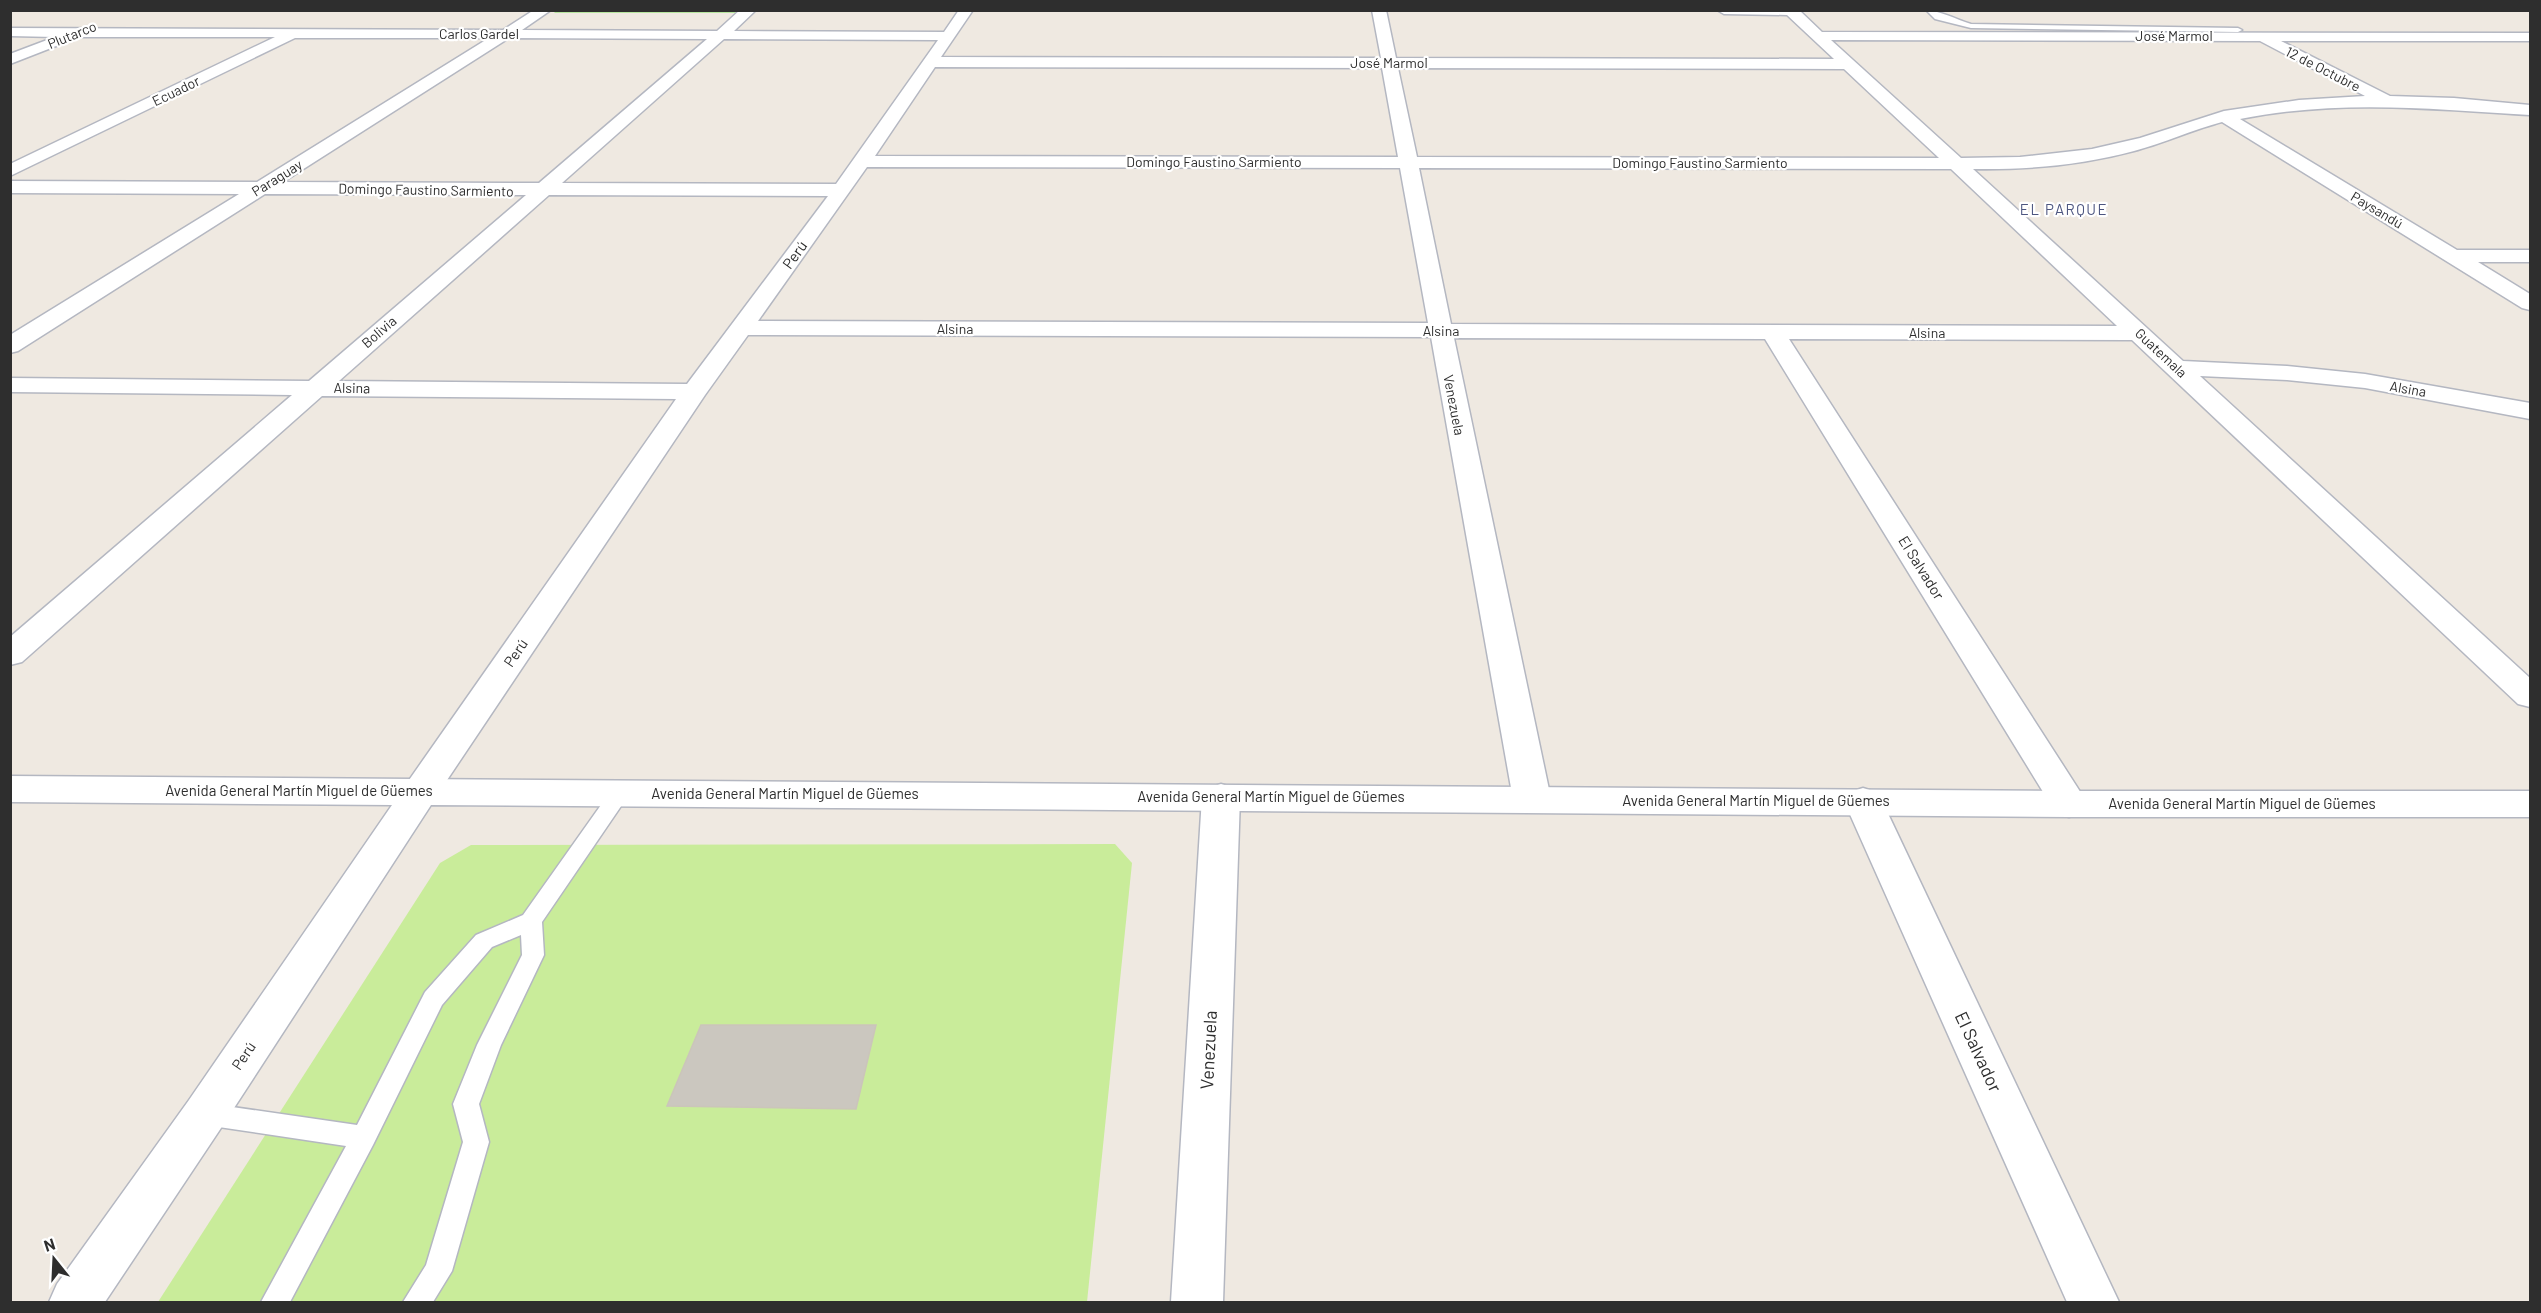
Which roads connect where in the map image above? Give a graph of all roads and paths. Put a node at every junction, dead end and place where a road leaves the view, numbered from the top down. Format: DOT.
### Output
graph roads {
  1 [pos="544,10"];
  2 [pos="749,10"];
  3 [pos="966,10"];
  4 [pos="1379,10"];
  5 [pos="1724,10"];
  6 [pos="1929,10"];
  7 [pos="1790,11"];
  8 [pos="2007,16"];
  9 [pos="113,19"];
  10 [pos="322,20"];
  11 [pos="2073,21"];
  12 [pos="2238,30"];
  13 [pos="10,32"];
  14 [pos="80,32"];
  15 [pos="295,33"];
  16 [pos="508,34"];
  17 [pos="721,35"];
  18 [pos="948,36"];
  19 [pos="1818,36"];
  20 [pos="2260,37"];
  21 [pos="2530,37"];
  22 [pos="10,60"];
  23 [pos="930,62"];
  24 [pos="1389,63"];
  25 [pos="1848,64"];
  26 [pos="2387,101"];
  27 [pos="2530,110"];
  28 [pos="2224,116"];
  29 [pos="862,161"];
  30 [pos="1408,162"];
  31 [pos="1956,164"];
  32 [pos="10,171"];
  33 [pos="10,188"];
  34 [pos="260,188"];
  35 [pos="842,190"];
  36 [pos="539,191"];
  37 [pos="2452,256"];
  38 [pos="2530,256"];
  39 [pos="2530,303"];
  40 [pos="742,328"];
  41 [pos="1440,331"];
  42 [pos="1773,332"];
  43 [pos="2139,333"];
  44 [pos="10,346"];
  45 [pos="2177,368"];
  46 [pos="10,386"];
  47 [pos="316,388"];
  48 [pos="694,392"];
  49 [pos="2530,411"];
  50 [pos="10,655"];
  51 [pos="2530,696"];
  52 [pos="10,789"];
  53 [pos="420,792"];
  54 [pos="620,794"];
  55 [pos="1221,797"];
  56 [pos="1532,799"];
  57 [pos="1863,801"];
  58 [pos="2069,804"];
  59 [pos="2530,804"];
  60 [pos="531,921"];
  61 [pos="205,1114"];
  62 [pos="364,1137"];
  63 [pos="75,1302"];
  64 [pos="275,1302"];
  65 [pos="417,1302"];
  66 [pos="1197,1302"];
  67 [pos="2093,1302"];
  1 -- 16 [label="street, Paraguay"];
  2 -- 17 [label="street, Bolivia"];
  3 -- 18 [label="street, Perú"];
  4 -- 24 [label="street, Venezuela"];
  5 -- 7 [label="street"];
  6 -- 12 [label="lane"];
  7 -- 19 [label="street, Guatemala"];
  8 -- 11 [label="lane"];
  9 -- 14 [label="street, Plutarco"];
  10 -- 15 [label="street, Ecuador"];
  13 -- 14 [label="street, Carlos Gardel"];
  14 -- 15 [label="street, Carlos Gardel"];
  14 -- 22 [label="street, Plutarco"];
  15 -- 16 [label="street, Carlos Gardel"];
  15 -- 32 [label="street, Ecuador"];
  16 -- 17 [label="street, Carlos Gardel"];
  16 -- 34 [label="street, Paraguay"];
  17 -- 18 [label="street, Carlos Gardel"];
  17 -- 36 [label="street, Bolivia"];
  18 -- 23 [label="street, Perú"];
  19 -- 20 [label="street, José Marmol"];
  19 -- 25 [label="street, Guatemala"];
  20 -- 21 [label="street, José Marmol"];
  20 -- 26 [label="street, 12 de Octubre"];
  23 -- 24 [label="street, José Marmol"];
  23 -- 29 [label="street, Perú"];
  24 -- 25 [label="street, José Marmol"];
  24 -- 30 [label="street, Venezuela"];
  25 -- 31 [label="street, Guatemala"];
  26 -- 27 [label="street, Domingo Faustino Sarmiento"];
  26 -- 28 [label="street, Domingo Faustino Sarmiento"];
  28 -- 31 [label="street, Domingo Faustino Sarmiento"];
  28 -- 37 [label="street, Paysandú"];
  29 -- 30 [label="street, Domingo Faustino Sarmiento"];
  29 -- 35 [label="street, Perú"];
  30 -- 31 [label="street, Domingo Faustino Sarmiento"];
  30 -- 41 [label="street, Venezuela"];
  31 -- 43 [label="street, Guatemala"];
  33 -- 34 [label="street, Domingo Faustino Sarmiento"];
  34 -- 36 [label="street, Domingo Faustino Sarmiento"];
  34 -- 44 [label="street, Paraguay"];
  35 -- 36 [label="street, Domingo Faustino Sarmiento"];
  35 -- 40 [label="street, Perú"];
  36 -- 47 [label="street, Bolivia"];
  37 -- 38 [label="street"];
  37 -- 39 [label="street, Paysandú"];
  40 -- 41 [label="street, Alsina"];
  40 -- 48 [label="street, Perú"];
  41 -- 42 [label="street, Alsina"];
  41 -- 56 [label="street, Venezuela"];
  42 -- 43 [label="street, Alsina"];
  42 -- 58 [label="street, El Salvador"];
  43 -- 45 [label="street, Guatemala"];
  45 -- 49 [label="street, Alsina"];
  45 -- 51 [label="street, Guatemala"];
  46 -- 47 [label="street, Alsina"];
  47 -- 48 [label="street, Alsina"];
  47 -- 50 [label="street, Bolivia"];
  48 -- 53 [label="street, Perú"];
  52 -- 53 [label="street, Avenida General Martín Miguel de Güemes"];
  53 -- 54 [label="street, Avenida General Martín Miguel de Güemes"];
  53 -- 61 [label="street, Perú"];
  54 -- 55 [label="street, Avenida General Martín Miguel de Güemes"];
  54 -- 60 [label="lane"];
  55 -- 56 [label="street, Avenida General Martín Miguel de Güemes"];
  55 -- 66 [label="street, Venezuela"];
  56 -- 57 [label="street, Avenida General Martín Miguel de Güemes"];
  57 -- 58 [label="street, Avenida General Martín Miguel de Güemes"];
  57 -- 67 [label="street, El Salvador"];
  58 -- 59 [label="street, Avenida General Martín Miguel de Güemes"];
  60 -- 62 [label="lane"];
  60 -- 65 [label="lane"];
  61 -- 62 [label="lane"];
  61 -- 63 [label="street, Perú"];
  62 -- 64 [label="lane"];
}
